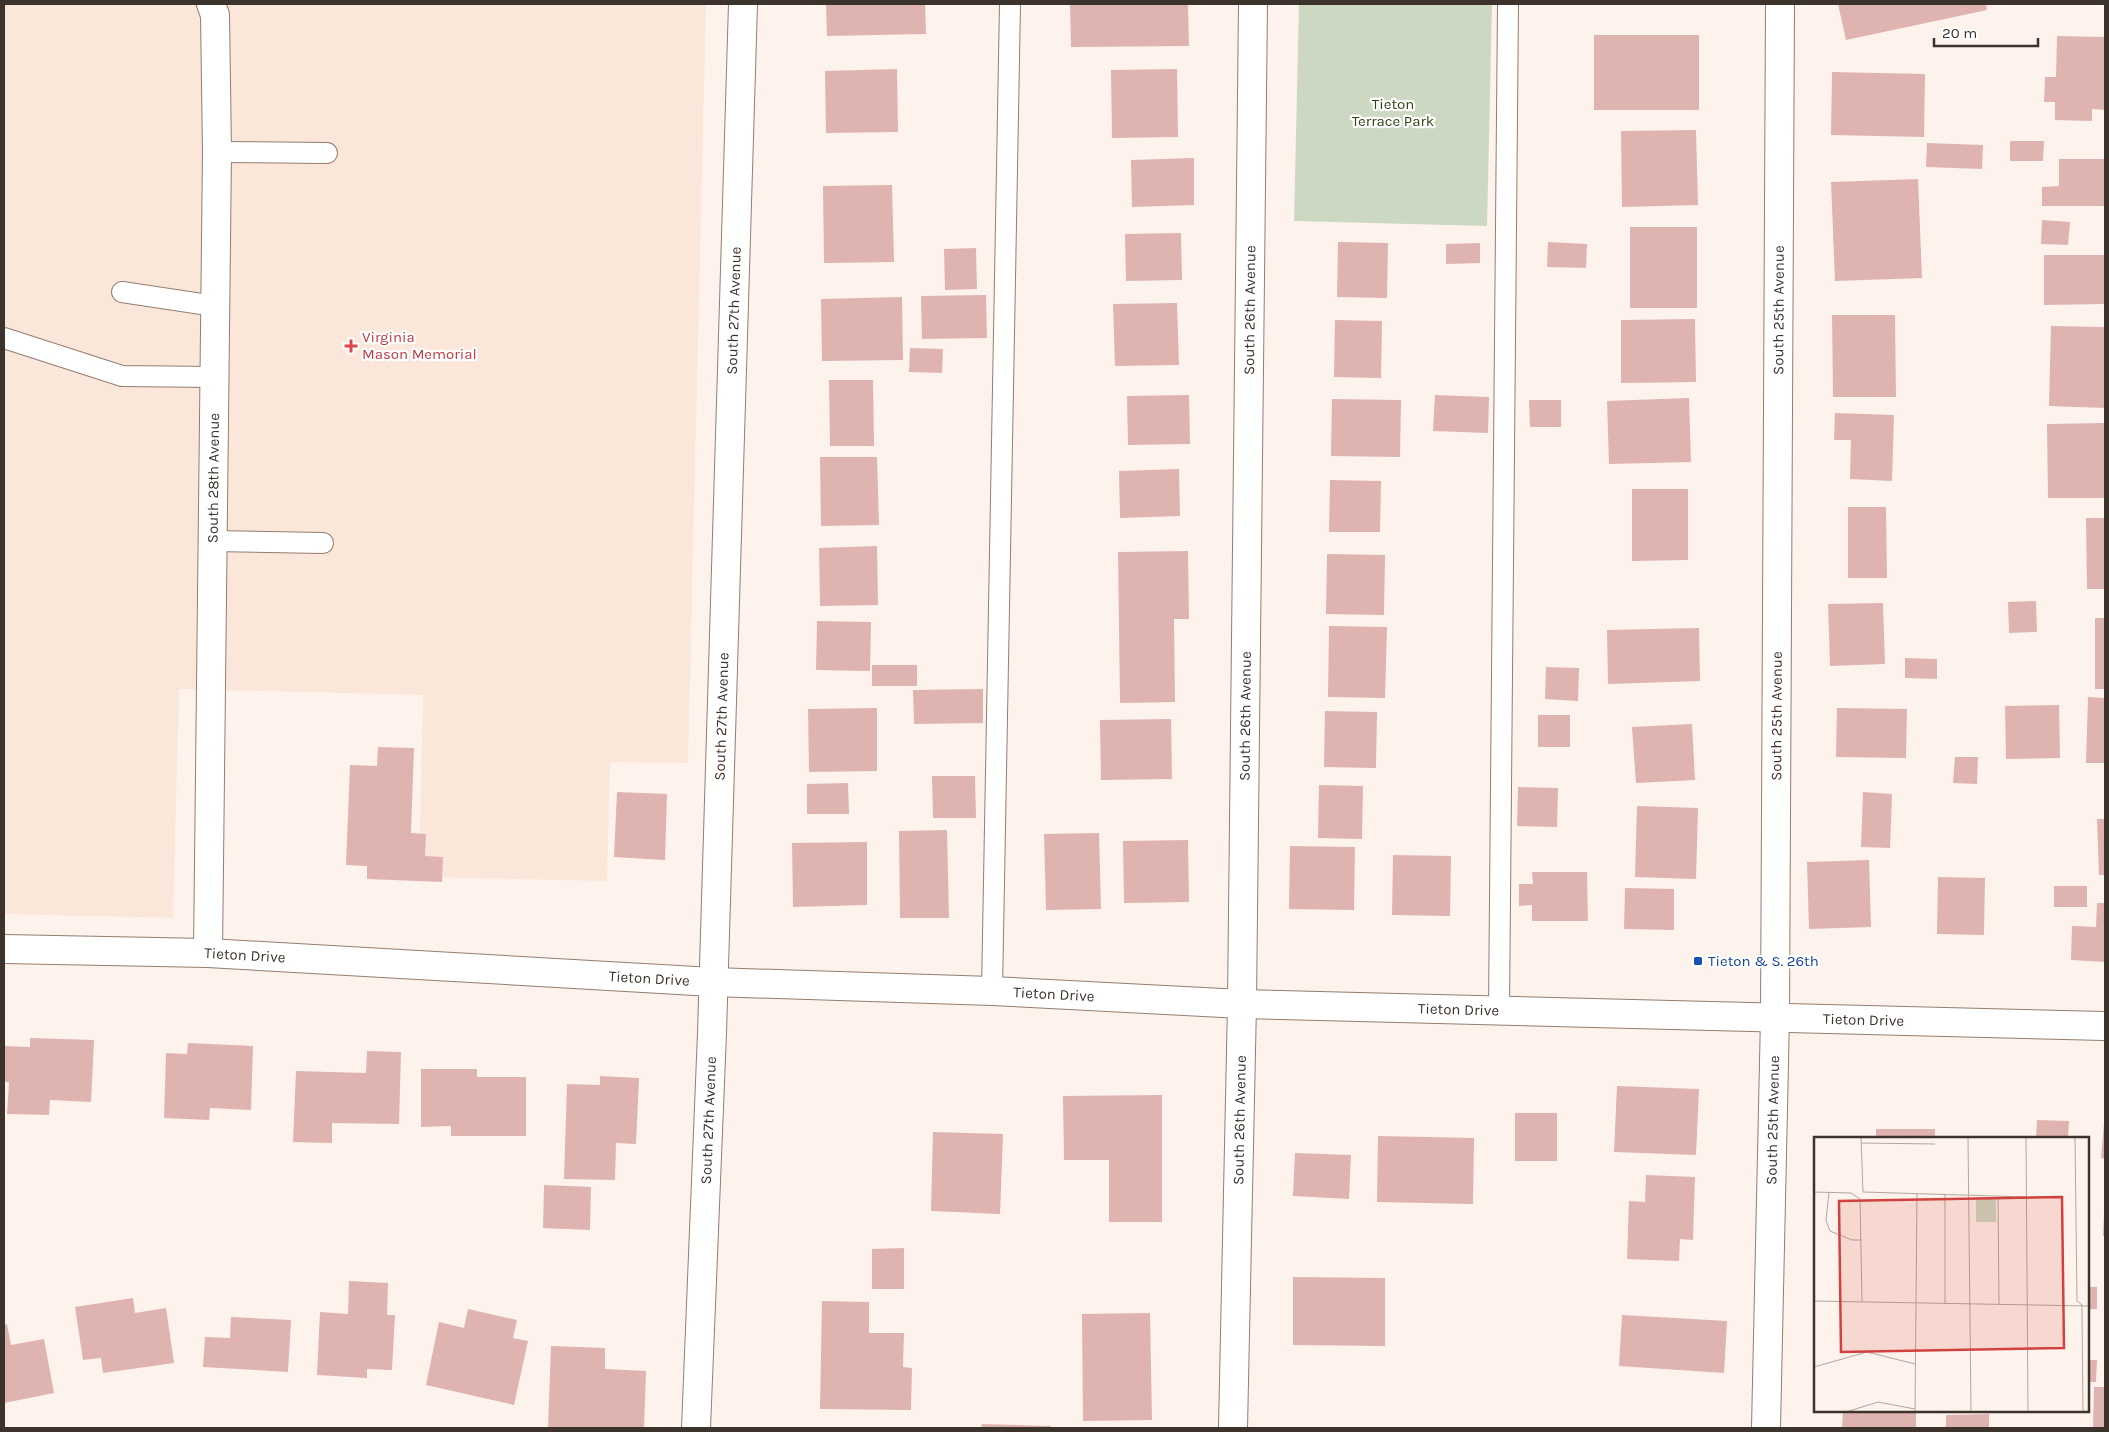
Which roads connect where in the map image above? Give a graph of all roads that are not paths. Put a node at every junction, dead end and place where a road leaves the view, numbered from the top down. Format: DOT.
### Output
graph roads {
  1 [pos="211,4"];
  2 [pos="742,4"];
  3 [pos="1010,4"];
  4 [pos="1253,4"];
  5 [pos="1508,4"];
  6 [pos="1780,4"];
  7 [pos="217,152"];
  8 [pos="327,153"];
  9 [pos="122,292"];
  10 [pos="215,306"];
  11 [pos="4,338"];
  12 [pos="214,377"];
  13 [pos="212,541"];
  14 [pos="323,543"];
  15 [pos="4,949"];
  16 [pos="208,953"];
  17 [pos="713,982"];
  18 [pos="992,991"];
  19 [pos="1242,1004"];
  20 [pos="1499,1010"];
  21 [pos="1775,1016"];
  22 [pos="2105,1026"];
  23 [pos="696,1428"];
  24 [pos="1233,1428"];
  25 [pos="1766,1428"];
  1 -- 7 [label="street, South 28th Avenue"];
  2 -- 17 [label="street, South 27th Avenue"];
  3 -- 18 [label="lane"];
  4 -- 19 [label="street, South 26th Avenue"];
  5 -- 20 [label="lane"];
  6 -- 21 [label="street, South 25th Avenue"];
  7 -- 8 [label="lane"];
  7 -- 10 [label="street, South 28th Avenue"];
  9 -- 10 [label="lane"];
  10 -- 12 [label="street, South 28th Avenue"];
  11 -- 12 [label="lane"];
  12 -- 13 [label="street, South 28th Avenue"];
  13 -- 14 [label="lane"];
  13 -- 16 [label="street, South 28th Avenue"];
  15 -- 16 [label="street, Tieton Drive"];
  16 -- 17 [label="street, Tieton Drive"];
  17 -- 18 [label="street, Tieton Drive"];
  17 -- 23 [label="street, South 27th Avenue"];
  18 -- 19 [label="street, Tieton Drive"];
  19 -- 20 [label="street, Tieton Drive"];
  19 -- 24 [label="street, South 26th Avenue"];
  20 -- 21 [label="street, Tieton Drive"];
  21 -- 22 [label="street, Tieton Drive"];
  21 -- 25 [label="street, South 25th Avenue"];
}
